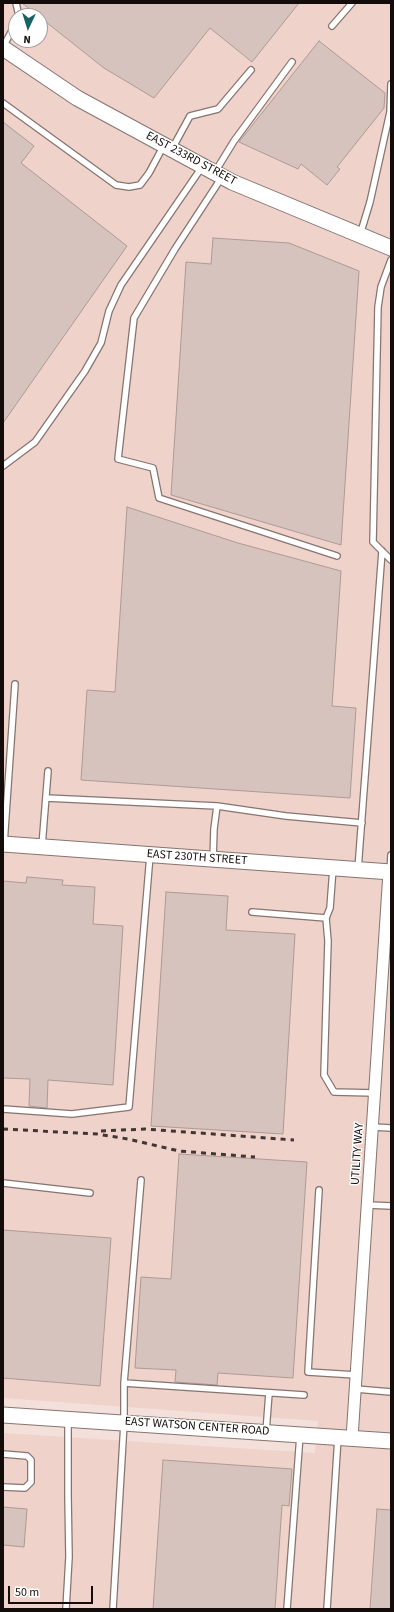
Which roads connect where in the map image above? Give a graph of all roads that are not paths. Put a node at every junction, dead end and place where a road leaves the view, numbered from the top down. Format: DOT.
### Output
graph roads {
  1 [pos="352,3"];
  2 [pos="332,26"];
  3 [pos="8,38"];
  4 [pos="3,47"];
  5 [pos="292,62"];
  6 [pos="251,70"];
  7 [pos="391,84"];
  8 [pos="3,103"];
  9 [pos="168,147"];
  10 [pos="213,172"];
  11 [pos="360,235"];
  12 [pos="391,248"];
  13 [pos="391,260"];
  14 [pos="3,466"];
  15 [pos="382,551"];
  16 [pos="337,556"];
  17 [pos="391,560"];
  18 [pos="16,684"];
  19 [pos="48,771"];
  20 [pos="46,798"];
  21 [pos="217,806"];
  22 [pos="362,823"];
  23 [pos="4,844"];
  24 [pos="42,847"];
  25 [pos="150,855"];
  26 [pos="391,855"];
  27 [pos="213,859"];
  28 [pos="333,868"];
  29 [pos="358,870"];
  30 [pos="390,872"];
  31 [pos="252,912"];
  32 [pos="326,918"];
  33 [pos="388,952"];
  34 [pos="375,1093"];
  35 [pos="3,1109"];
  36 [pos="373,1127"];
  37 [pos="391,1128"];
  38 [pos="141,1180"];
  39 [pos="3,1183"];
  40 [pos="319,1190"];
  41 [pos="90,1192"];
  42 [pos="368,1205"];
  43 [pos="391,1206"];
  44 [pos="356,1375"];
  45 [pos="124,1383"];
  46 [pos="356,1389"];
  47 [pos="391,1392"];
  48 [pos="269,1393"];
  49 [pos="304,1395"];
  50 [pos="3,1415"];
  51 [pos="68,1419"];
  52 [pos="124,1423"];
  53 [pos="266,1432"];
  54 [pos="300,1434"];
  55 [pos="345,1437"];
  56 [pos="391,1441"];
  57 [pos="3,1454"];
  58 [pos="3,1487"];
  59 [pos="66,1609"];
  60 [pos="113,1609"];
  61 [pos="287,1609"];
  62 [pos="327,1609"];
  1 -- 2 [label="lane"];
  3 -- 4 [label="lane"];
  4 -- 9 [label="street, EAST 233RD STREET"];
  5 -- 10 [label="lane"];
  6 -- 9 [label="lane"];
  7 -- 11 [label="lane"];
  8 -- 9 [label="lane"];
  9 -- 10 [label="street, EAST 233RD STREET"];
  10 -- 11 [label="street, EAST 233RD STREET"];
  10 -- 14 [label="lane"];
  10 -- 16 [label="lane"];
  11 -- 12 [label="street, EAST 233RD STREET"];
  13 -- 15 [label="lane"];
  15 -- 17 [label="lane"];
  15 -- 22 [label="lane"];
  18 -- 23 [label="lane"];
  19 -- 20 [label="lane"];
  20 -- 21 [label="lane"];
  20 -- 24 [label="lane"];
  21 -- 22 [label="lane"];
  21 -- 27 [label="lane"];
  22 -- 29 [label="lane"];
  23 -- 24 [label="street, EAST 230TH STREET"];
  24 -- 25 [label="street, EAST 230TH STREET"];
  25 -- 27 [label="street, EAST 230TH STREET"];
  25 -- 35 [label="lane"];
  26 -- 30 [label="lane"];
  27 -- 28 [label="street, EAST 230TH STREET"];
  28 -- 29 [label="street, EAST 230TH STREET"];
  28 -- 32 [label="lane"];
  29 -- 30 [label="street, EAST 230TH STREET"];
  30 -- 33 [label="street, UTILITY WAY"];
  31 -- 32 [label="lane"];
  32 -- 34 [label="lane"];
  33 -- 34 [label="street, UTILITY WAY"];
  34 -- 36 [label="street, UTILITY WAY"];
  36 -- 37 [label="lane"];
  36 -- 42 [label="street, UTILITY WAY"];
  38 -- 45 [label="lane"];
  39 -- 41 [label="lane"];
  40 -- 44 [label="lane"];
  42 -- 43 [label="lane"];
  42 -- 44 [label="street, UTILITY WAY"];
  44 -- 46 [label="street, UTILITY WAY"];
  45 -- 48 [label="lane"];
  45 -- 52 [label="lane"];
  46 -- 47 [label="lane"];
  46 -- 55 [label="street, UTILITY WAY"];
  48 -- 49 [label="lane"];
  48 -- 53 [label="lane"];
  50 -- 51 [label="street, EAST WATSON CENTER ROAD"];
  51 -- 52 [label="street, EAST WATSON CENTER ROAD"];
  51 -- 59 [label="lane"];
  52 -- 53 [label="street, EAST WATSON CENTER ROAD"];
  52 -- 60 [label="lane"];
  53 -- 54 [label="street, EAST WATSON CENTER ROAD"];
  54 -- 55 [label="street, EAST WATSON CENTER ROAD"];
  54 -- 61 [label="lane"];
  55 -- 56 [label="street, EAST WATSON CENTER ROAD"];
  55 -- 62 [label="lane"];
  57 -- 58 [label="lane"];
}
